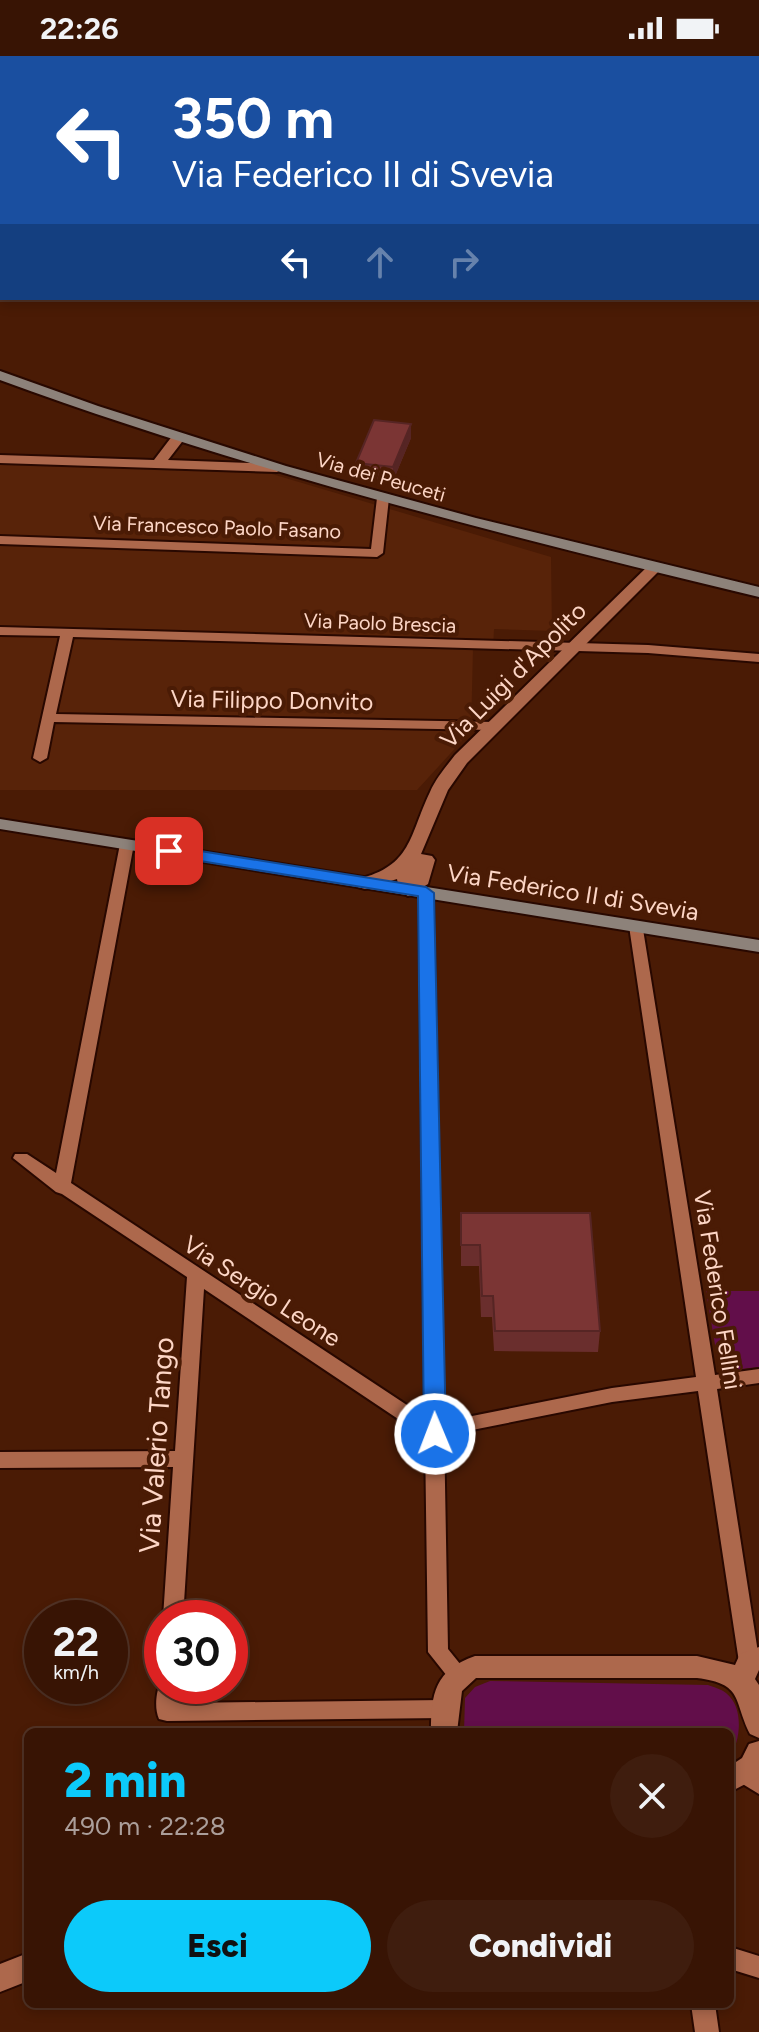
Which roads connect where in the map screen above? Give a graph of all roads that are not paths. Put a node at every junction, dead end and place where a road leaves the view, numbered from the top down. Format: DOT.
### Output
graph roads {
  1 [pos="0,375"];
  2 [pos="178,438"];
  3 [pos="0,456"];
  4 [pos="159,463"];
  5 [pos="277,468"];
  6 [pos="383,498"];
  7 [pos="0,540"];
  8 [pos="655,567"];
  9 [pos="759,592"];
  10 [pos="0,631"];
  11 [pos="67,633"];
  12 [pos="573,648"];
  13 [pos="759,658"];
  14 [pos="49,718"];
  15 [pos="494,726"];
  16 [pos="40,758"];
  17 [pos="0,824"];
  18 [pos="127,844"];
  19 [pos="420,856"];
  20 [pos="365,883"];
  21 [pos="417,891"];
  22 [pos="449,896"];
  23 [pos="637,926"];
  24 [pos="759,946"];
  25 [pos="21,1158"];
  26 [pos="62,1188"];
  27 [pos="196,1276"];
  28 [pos="759,1376"];
  29 [pos="708,1381"];
  30 [pos="443,1431"];
  31 [pos="182,1459"];
  32 [pos="0,1460"];
  33 [pos="174,1600"];
  34 [pos="750,1667"];
  35 [pos="458,1675"];
  36 [pos="168,1704"];
  37 [pos="444,1720"];
  38 [pos="759,1726"];
  39 [pos="734,1959"];
  40 [pos="759,1967"];
  41 [pos="24,1969"];
  42 [pos="0,1978"];
  43 [pos="704,2008"];
  44 [pos="707,2032"];
  1 -- 2 [label="main road, Via dei Peuceti"];
  2 -- 4 [label="street"];
  2 -- 5 [label="main road, Via dei Peuceti"];
  3 -- 4 [label="street"];
  4 -- 5 [label="street"];
  5 -- 6 [label="main road, Via dei Peuceti"];
  6 -- 7 [label="street, Via Francesco Paolo Fasano"];
  6 -- 8 [label="main road, Via dei Peuceti"];
  8 -- 9 [label="main road, Via dei Peuceti"];
  8 -- 12 [label="street, Via Luigi d'Apolito"];
  10 -- 11 [label="street, Via Paolo Brescia"];
  11 -- 12 [label="street, Via Paolo Brescia"];
  11 -- 14 [label="street"];
  12 -- 13 [label="street, Via Paolo Brescia"];
  12 -- 15 [label="street, Via Luigi d'Apolito"];
  14 -- 15 [label="street, Via Filippo Donvito"];
  14 -- 16 [label="street"];
  15 -- 19 [label="street, Via Luigi d'Apolito"];
  17 -- 18 [label="main road, Via Federico II di Svevia"];
  18 -- 20 [label="main road, Via Federico II di Svevia"];
  18 -- 26 [label="street"];
  19 -- 20 [label="street"];
  19 -- 21 [label="street"];
  19 -- 22 [label="street"];
  20 -- 21 [label="main road, Via Federico II di Svevia"];
  21 -- 22 [label="main road, Via Federico II di Svevia"];
  21 -- 30 [label="street"];
  22 -- 23 [label="main road, Via Federico II di Svevia"];
  23 -- 24 [label="main road, Via Federico II di Svevia"];
  23 -- 29 [label="street, Via Federico Fellini"];
  25 -- 26 [label="street, Via Sergio Leone"];
  26 -- 27 [label="street, Via Sergio Leone"];
  27 -- 30 [label="street, Via Sergio Leone"];
  27 -- 31 [label="street, Via Valerio Tango"];
  28 -- 29 [label="street"];
  29 -- 30 [label="street"];
  29 -- 34 [label="street, Via Federico Fellini"];
  30 -- 35 [label="street"];
  31 -- 32 [label="street"];
  31 -- 33 [label="street, Via Valerio Tango"];
  34 -- 35 [label="street"];
  34 -- 38 [label="street"];
  35 -- 37 [label="street"];
  36 -- 37 [label="street"];
  39 -- 40 [label="street"];
  41 -- 42 [label="street"];
  43 -- 44 [label="street"];
}
